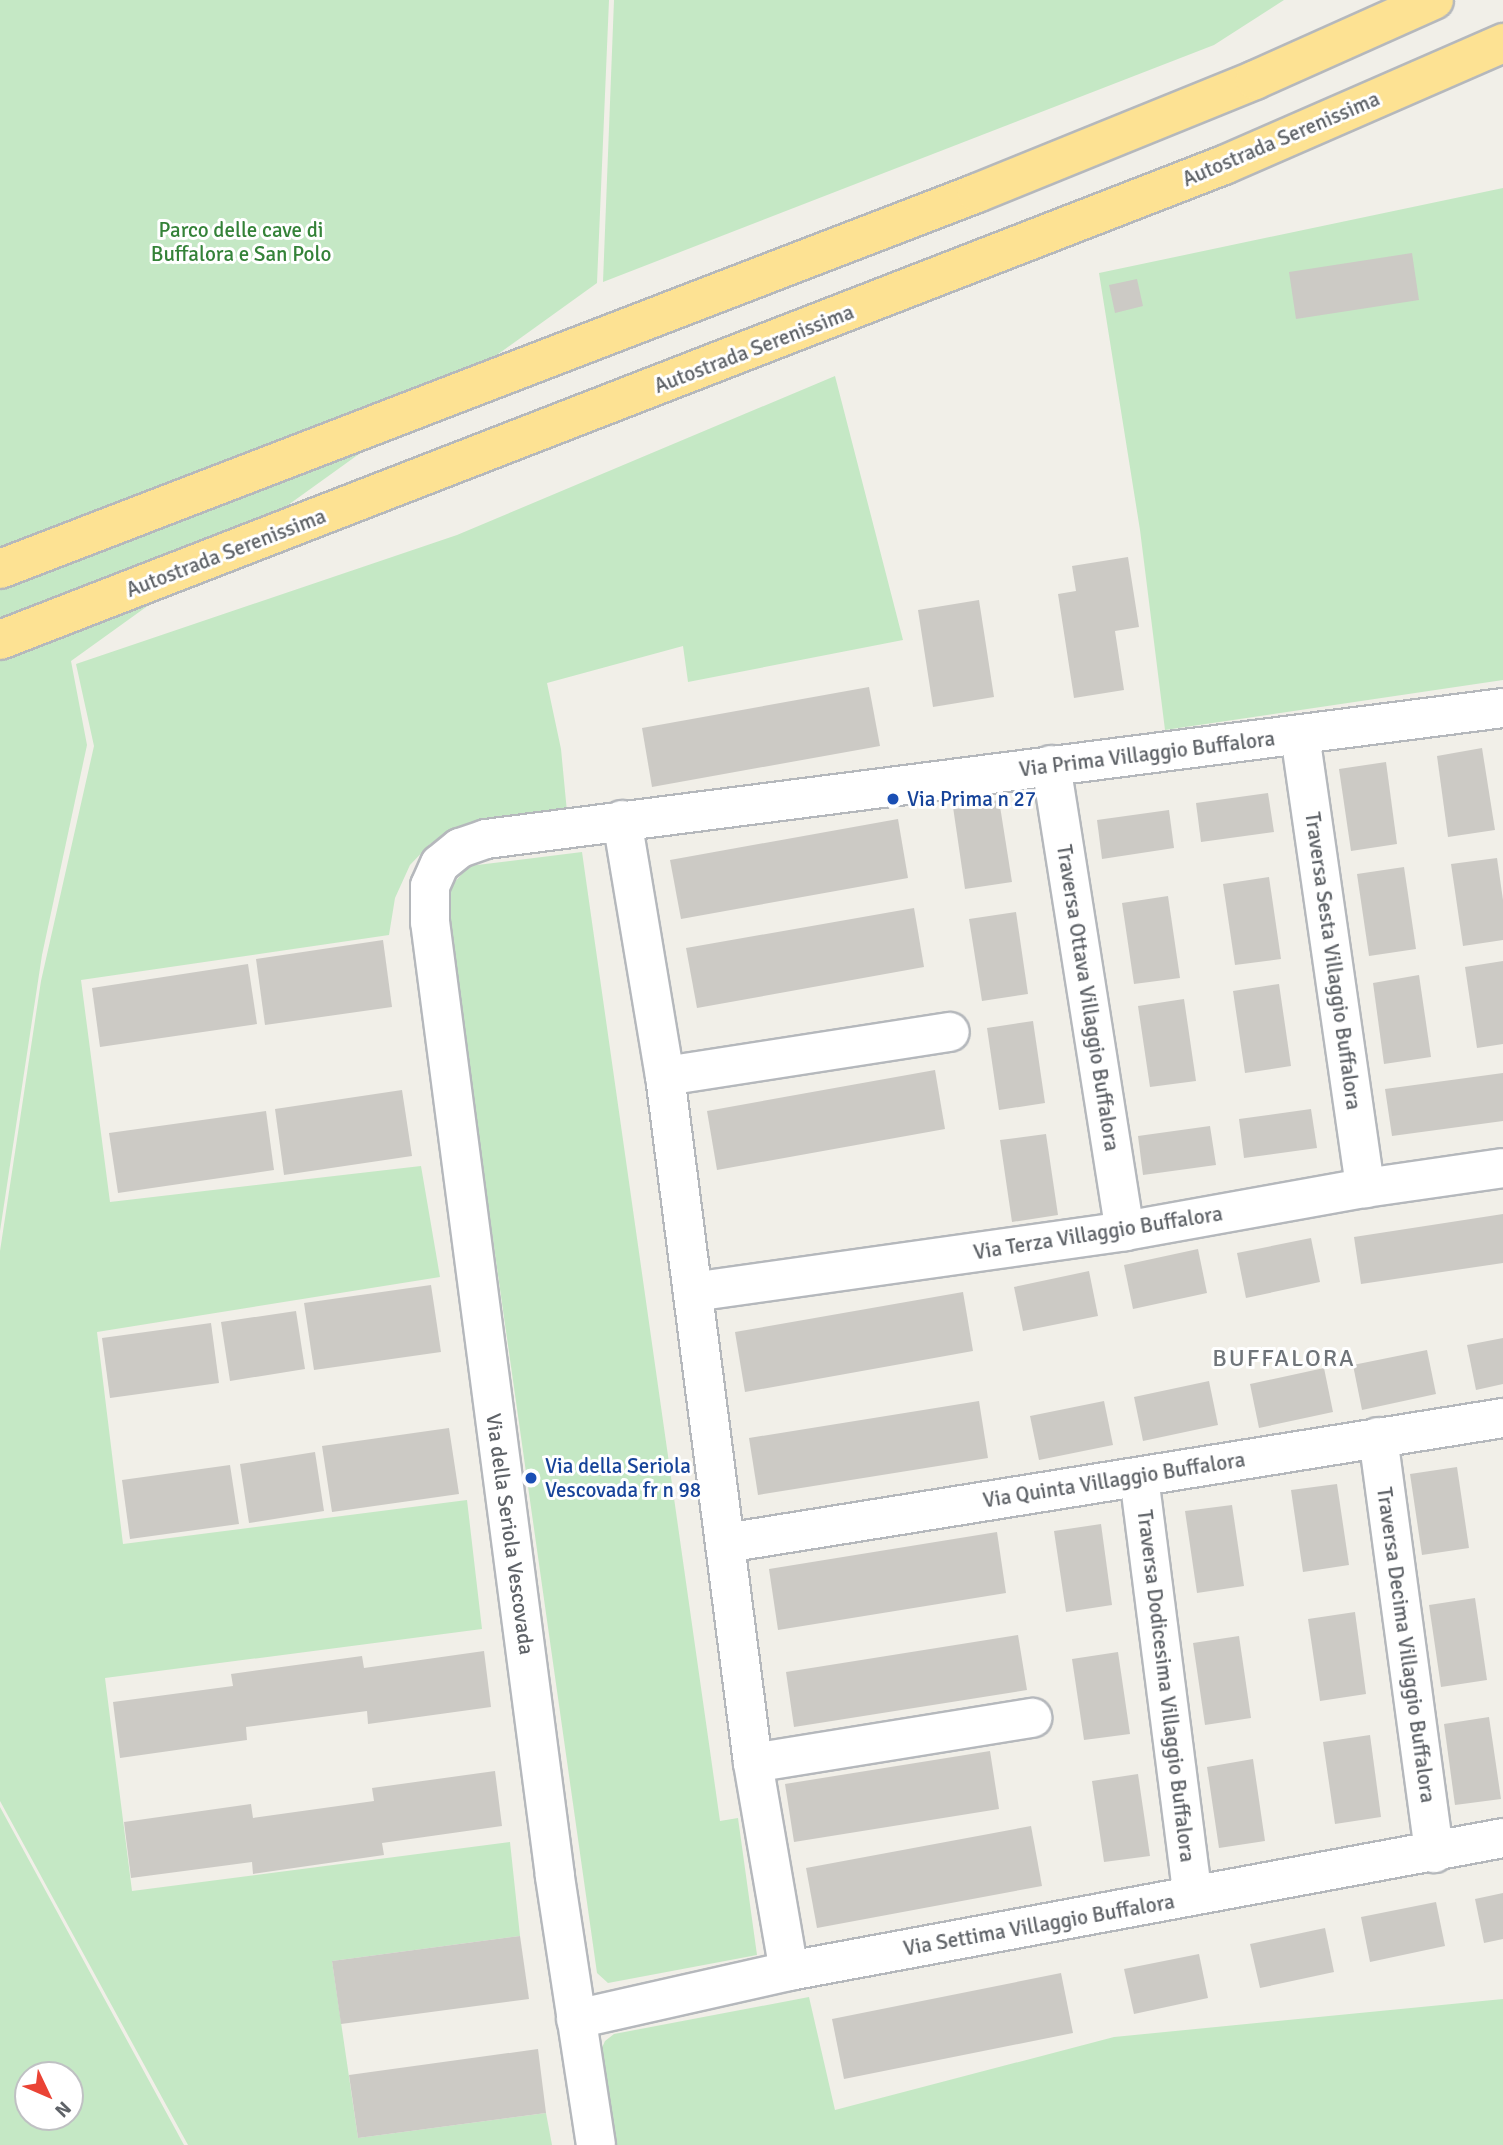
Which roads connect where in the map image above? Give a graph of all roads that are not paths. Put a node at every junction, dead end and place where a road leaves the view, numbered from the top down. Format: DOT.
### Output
graph roads {
  1 [pos="1434,0"];
  2 [pos="1503,43"];
  3 [pos="0,569"];
  4 [pos="0,640"];
  5 [pos="1503,708"];
  6 [pos="1300,735"];
  7 [pos="1051,765"];
  8 [pos="622,820"];
  9 [pos="430,922"];
  10 [pos="950,1032"];
  11 [pos="664,1076"];
  12 [pos="1503,1168"];
  13 [pos="1365,1188"];
  14 [pos="1125,1231"];
  15 [pos="693,1292"];
  16 [pos="1503,1418"];
  17 [pos="1378,1437"];
  18 [pos="1139,1477"];
  19 [pos="726,1543"];
  20 [pos="1032,1718"];
  21 [pos="753,1763"];
  22 [pos="1503,1838"];
  23 [pos="1434,1853"];
  24 [pos="1193,1896"];
  25 [pos="789,1970"];
  26 [pos="576,2019"];
  27 [pos="596,2145"];
  1 -- 3 [label="highway"];
  2 -- 4 [label="highway, Autostrada Serenissima"];
  5 -- 6 [label="street, Via Prima Villaggio Buffalora"];
  6 -- 7 [label="street, Via Prima Villaggio Buffalora"];
  6 -- 13 [label="street, Traversa Sesta Villaggio Buffalora"];
  7 -- 8 [label="street, Via Prima Villaggio Buffalora"];
  7 -- 14 [label="street, Traversa Ottava Villaggio Buffalora"];
  8 -- 9 [label="street, Via Prima Villaggio Buffalora"];
  8 -- 11 [label="street"];
  9 -- 26 [label="street, Via della Seriola Vescovada"];
  10 -- 11 [label="street"];
  11 -- 15 [label="street"];
  12 -- 13 [label="street, Via Terza Villaggio Buffalora"];
  13 -- 14 [label="street, Via Terza Villaggio Buffalora"];
  14 -- 15 [label="street, Via Terza Villaggio Buffalora"];
  15 -- 19 [label="street"];
  16 -- 17 [label="street, Via Quinta Villaggio Buffalora"];
  17 -- 18 [label="street, Via Quinta Villaggio Buffalora"];
  17 -- 23 [label="street, Traversa Decima Villaggio Buffalora"];
  18 -- 19 [label="street, Via Quinta Villaggio Buffalora"];
  18 -- 24 [label="street, Traversa Dodicesima Villaggio Buffalora"];
  19 -- 21 [label="street"];
  20 -- 21 [label="street"];
  21 -- 25 [label="street"];
  22 -- 23 [label="street, Via Settima Villaggio Buffalora"];
  23 -- 24 [label="street, Via Settima Villaggio Buffalora"];
  24 -- 25 [label="street, Via Settima Villaggio Buffalora"];
  25 -- 26 [label="street, Via Settima Villaggio Buffalora"];
  26 -- 27 [label="street, Via della Seriola Vescovada"];
}
